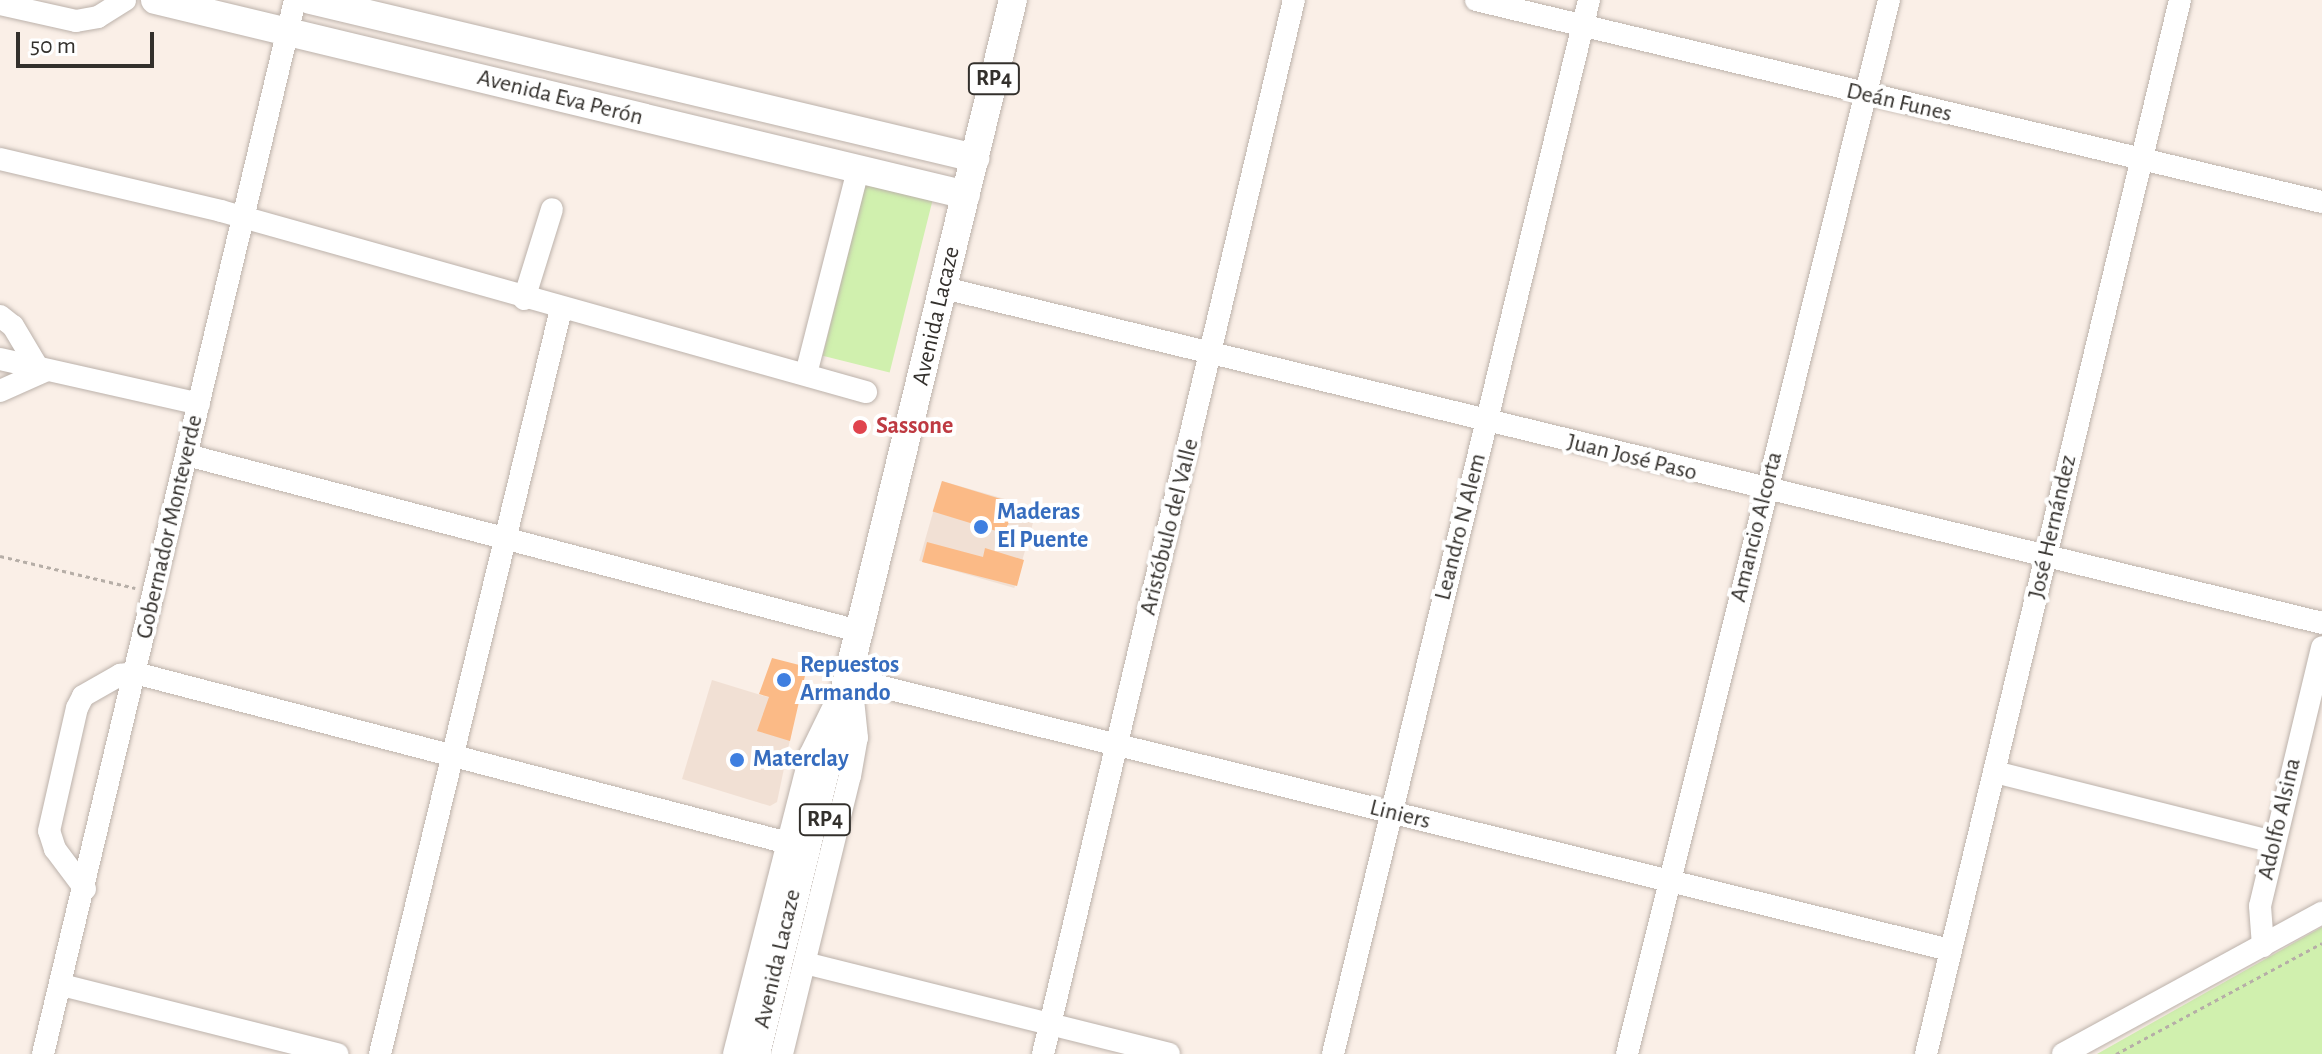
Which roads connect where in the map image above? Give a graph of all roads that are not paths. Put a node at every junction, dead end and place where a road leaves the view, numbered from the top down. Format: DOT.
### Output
graph roads {
  1 [pos="125,0"];
  2 [pos="155,0"];
  3 [pos="295,0"];
  4 [pos="310,0"];
  5 [pos="1013,0"];
  6 [pos="1294,0"];
  7 [pos="1476,0"];
  8 [pos="1589,0"];
  9 [pos="1889,0"];
  10 [pos="2180,0"];
  11 [pos="0,4"];
  12 [pos="1583,27"];
  13 [pos="288,32"];
  14 [pos="1866,96"];
  15 [pos="975,158"];
  16 [pos="0,159"];
  17 [pos="2141,159"];
  18 [pos="858,170"];
  19 [pos="966,195"];
  20 [pos="2322,202"];
  21 [pos="552,209"];
  22 [pos="243,219"];
  23 [pos="944,288"];
  24 [pos="524,299"];
  25 [pos="561,309"];
  26 [pos="0,316"];
  27 [pos="1212,356"];
  28 [pos="0,359"];
  29 [pos="42,369"];
  30 [pos="806,374"];
  31 [pos="0,391"];
  32 [pos="866,392"];
  33 [pos="199,404"];
  34 [pos="1486,422"];
  35 [pos="187,455"];
  36 [pos="1766,490"];
  37 [pos="508,538"];
  38 [pos="2046,557"];
  39 [pos="2322,623"];
  40 [pos="862,632"];
  41 [pos="2322,647"];
  42 [pos="135,673"];
  43 [pos="850,679"];
  44 [pos="1116,747"];
  45 [pos="449,758"];
  46 [pos="1995,772"];
  47 [pos="1391,813"];
  48 [pos="2274,842"];
  49 [pos="788,843"];
  50 [pos="1667,882"];
  51 [pos="85,889"];
  52 [pos="2322,913"];
  53 [pos="2263,946"];
  54 [pos="1950,950"];
  55 [pos="792,959"];
  56 [pos="62,985"];
  57 [pos="1050,1023"];
  58 [pos="43,1054"];
  59 [pos="337,1054"];
  60 [pos="380,1054"];
  61 [pos="734,1054"];
  62 [pos="756,1054"];
  63 [pos="768,1054"];
  64 [pos="782,1054"];
  65 [pos="1043,1054"];
  66 [pos="1169,1054"];
  67 [pos="1333,1054"];
  68 [pos="1627,1054"];
  69 [pos="1926,1054"];
  70 [pos="2063,1054"];
  1 -- 11 [label="street"];
  2 -- 13 [label="main road, Avenida Eva Perón"];
  3 -- 13 [label="street, Gobernador Monteverde"];
  4 -- 15 [label="main road, Avenida Eva Perón"];
  5 -- 15 [label="main road, Avenida Lacaze / RP4"];
  6 -- 27 [label="street, Aristóbulo del Valle"];
  7 -- 12 [label="street, Deán Funes"];
  8 -- 12 [label="street, Leandro N Alem"];
  9 -- 14 [label="street, Amancio Alcorta"];
  10 -- 17 [label="street, José Hernández"];
  12 -- 14 [label="street, Deán Funes"];
  12 -- 34 [label="street, Leandro N Alem"];
  13 -- 18 [label="main road, Avenida Eva Perón"];
  13 -- 22 [label="street, Gobernador Monteverde"];
  14 -- 17 [label="street, Deán Funes"];
  14 -- 36 [label="street, Amancio Alcorta"];
  15 -- 19 [label="main road, Avenida Lacaze / RP4"];
  16 -- 22 [label="street"];
  17 -- 20 [label="street, Deán Funes"];
  17 -- 38 [label="street, José Hernández"];
  18 -- 19 [label="main road, Avenida Eva Perón"];
  18 -- 30 [label="street"];
  19 -- 23 [label="main road, Avenida Lacaze / RP4"];
  21 -- 24 [label="street"];
  22 -- 24 [label="street"];
  22 -- 33 [label="street, Gobernador Monteverde"];
  23 -- 27 [label="street, Juan José Paso"];
  23 -- 40 [label="main road, Avenida Lacaze / RP4"];
  24 -- 25 [label="street"];
  25 -- 30 [label="street"];
  25 -- 37 [label="street"];
  26 -- 29 [label="street"];
  27 -- 34 [label="street, Juan José Paso"];
  27 -- 44 [label="street, Aristóbulo del Valle"];
  28 -- 29 [label="street"];
  29 -- 31 [label="street"];
  29 -- 33 [label="street"];
  30 -- 32 [label="street"];
  33 -- 35 [label="street, Gobernador Monteverde"];
  34 -- 36 [label="street, Juan José Paso"];
  34 -- 47 [label="street, Leandro N Alem"];
  35 -- 37 [label="street"];
  35 -- 42 [label="street, Gobernador Monteverde"];
  36 -- 38 [label="street, Juan José Paso"];
  36 -- 50 [label="street, Amancio Alcorta"];
  37 -- 40 [label="street"];
  37 -- 45 [label="street"];
  38 -- 39 [label="street, Juan José Paso"];
  38 -- 46 [label="street, José Hernández"];
  40 -- 43 [label="main road, Avenida Lacaze / RP4"];
  41 -- 48 [label="street, Adolfo Alsina"];
  42 -- 45 [label="street"];
  42 -- 51 [label="street, Gobernador Monteverde"];
  42 -- 51 [label="street"];
  43 -- 44 [label="street, Liniers"];
  43 -- 49 [label="street"];
  43 -- 55 [label="main road, Avenida Lacaze / RP4"];
  44 -- 47 [label="street, Liniers"];
  44 -- 57 [label="street, Aristóbulo del Valle"];
  45 -- 49 [label="street"];
  45 -- 60 [label="street"];
  46 -- 48 [label="street"];
  46 -- 54 [label="street, José Hernández"];
  47 -- 50 [label="street, Liniers"];
  47 -- 67 [label="street, Leandro N Alem"];
  48 -- 53 [label="street, Adolfo Alsina"];
  49 -- 61 [label="street"];
  50 -- 54 [label="street, Liniers"];
  50 -- 68 [label="street, Amancio Alcorta"];
  51 -- 56 [label="street, Gobernador Monteverde"];
  52 -- 53 [label="street"];
  53 -- 70 [label="street"];
  54 -- 69 [label="street, José Hernández"];
  55 -- 57 [label="street"];
  55 -- 62 [label="main road, Avenida Lacaze / RP4"];
  55 -- 63 [label="main road, Avenida Lacaze / RP4"];
  55 -- 64 [label="street"];
  56 -- 58 [label="street, Gobernador Monteverde"];
  56 -- 59 [label="street"];
  57 -- 65 [label="street, Aristóbulo del Valle"];
  57 -- 66 [label="street"];
}
